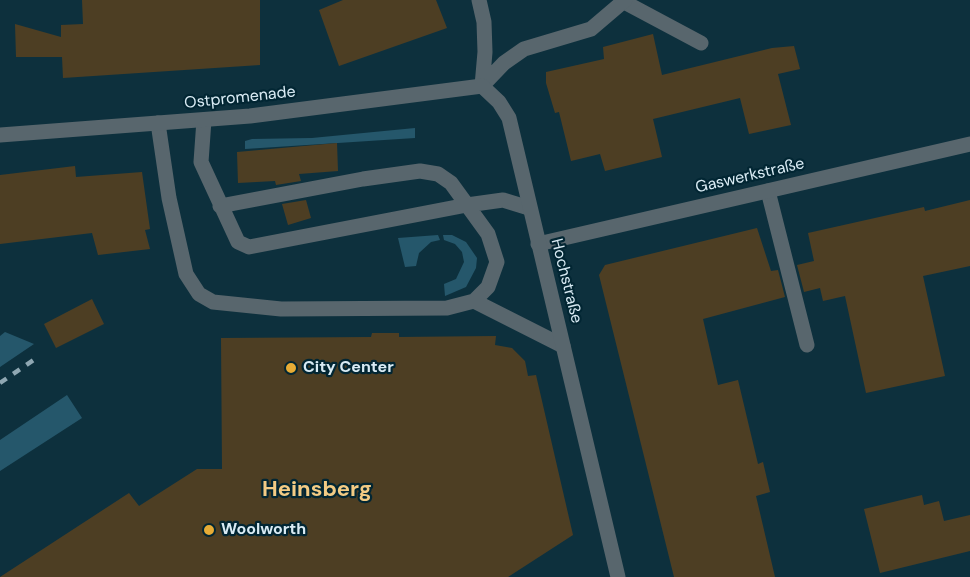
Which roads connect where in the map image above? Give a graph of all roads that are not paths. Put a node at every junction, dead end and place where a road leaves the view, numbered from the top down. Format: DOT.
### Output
graph roads {
  1 [pos="479,0"];
  2 [pos="624,1"];
  3 [pos="701,43"];
  4 [pos="482,87"];
  5 [pos="204,120"];
  6 [pos="158,123"];
  7 [pos="0,135"];
  8 [pos="970,144"];
  9 [pos="768,191"];
  10 [pos="467,205"];
  11 [pos="219,206"];
  12 [pos="529,208"];
  13 [pos="538,244"];
  14 [pos="474,301"];
  15 [pos="807,345"];
  16 [pos="563,346"];
  17 [pos="618,577"];
  1 -- 4 [label="street"];
  2 -- 3 [label="street"];
  2 -- 4 [label="street"];
  4 -- 5 [label="street, Ostpromenade"];
  4 -- 12 [label="street, Hochstraße"];
  5 -- 6 [label="street, Ostpromenade"];
  5 -- 11 [label="street"];
  6 -- 7 [label="street, Ostpromenade"];
  6 -- 14 [label="street"];
  8 -- 9 [label="street, Gaswerkstraße"];
  9 -- 13 [label="street, Gaswerkstraße"];
  9 -- 15 [label="street"];
  10 -- 11 [label="street"];
  10 -- 11 [label="street"];
  10 -- 12 [label="street"];
  10 -- 14 [label="street"];
  12 -- 13 [label="street, Hochstraße"];
  13 -- 16 [label="street, Hochstraße"];
  14 -- 16 [label="street"];
  16 -- 17 [label="street, Hochstraße"];
}
